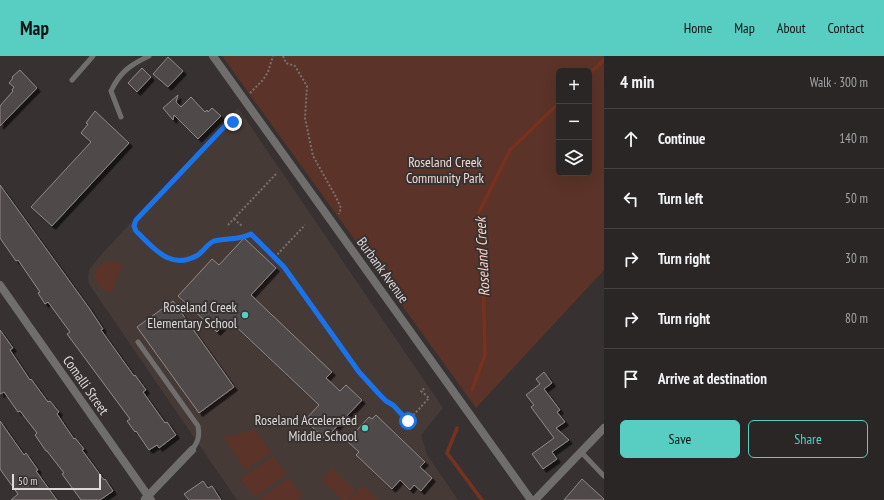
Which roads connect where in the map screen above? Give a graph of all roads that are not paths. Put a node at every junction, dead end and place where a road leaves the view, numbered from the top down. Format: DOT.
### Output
graph roads {
  1 [pos="93,56"];
  2 [pos="149,56"];
  3 [pos="214,56"];
  4 [pos="72,80"];
  5 [pos="121,117"];
  6 [pos="0,285"];
  7 [pos="138,342"];
  8 [pos="604,428"];
  9 [pos="192,450"];
  10 [pos="581,452"];
  11 [pos="604,476"];
  12 [pos="148,499"];
  13 [pos="531,500"];
  14 [pos="535,500"];
  1 -- 4 [label="lane"];
  2 -- 5 [label="lane"];
  3 -- 13 [label="street, Burbank Avenue"];
  6 -- 12 [label="street, Comalli Street"];
  7 -- 9 [label="lane"];
  8 -- 10 [label="street"];
  9 -- 12 [label="street"];
  10 -- 11 [label="lane"];
  10 -- 14 [label="street"];
}
